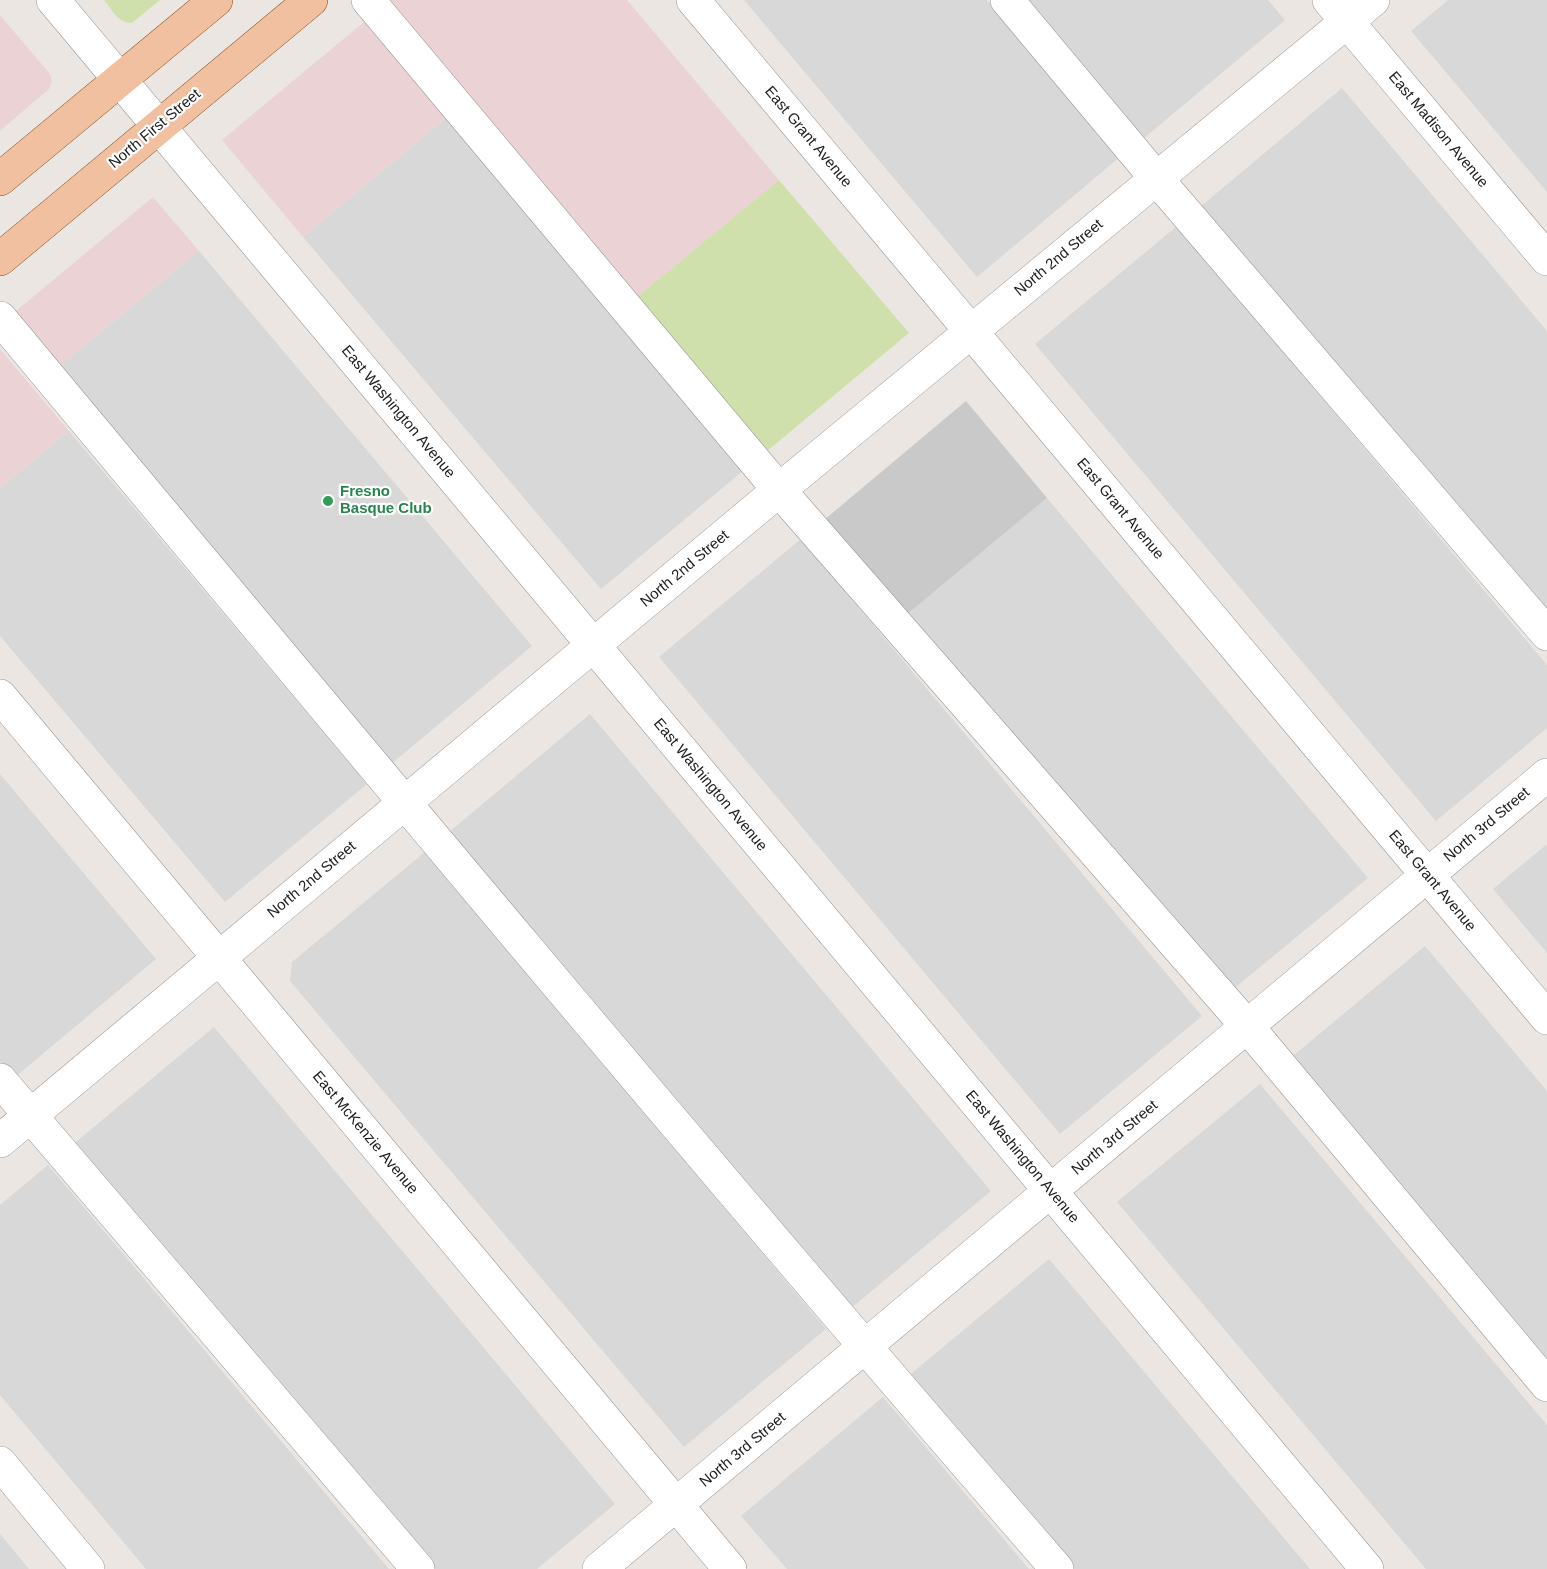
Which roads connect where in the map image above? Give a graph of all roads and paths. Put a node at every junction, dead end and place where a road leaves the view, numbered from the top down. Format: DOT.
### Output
graph roads {
  1 [pos="53,0"];
  2 [pos="216,0"];
  3 [pos="311,0"];
  4 [pos="368,0"];
  5 [pos="693,0"];
  6 [pos="1006,0"];
  7 [pos="1373,0"];
  8 [pos="1338,11"];
  9 [pos="120,80"];
  10 [pos="159,126"];
  11 [pos="1156,178"];
  12 [pos="0,179"];
  13 [pos="0,258"];
  14 [pos="1547,259"];
  15 [pos="0,318"];
  16 [pos="971,332"];
  17 [pos="779,490"];
  18 [pos="1547,634"];
  19 [pos="594,646"];
  20 [pos="0,696"];
  21 [pos="1547,775"];
  22 [pos="404,802"];
  23 [pos="1428,875"];
  24 [pos="219,958"];
  25 [pos="1547,1018"];
  26 [pos="1248,1026"];
  27 [pos="0,1080"];
  28 [pos="30,1115"];
  29 [pos="0,1141"];
  30 [pos="1051,1191"];
  31 [pos="865,1348"];
  32 [pos="1547,1385"];
  33 [pos="0,1463"];
  34 [pos="677,1505"];
  35 [pos="88,1569"];
  36 [pos="418,1569"];
  37 [pos="599,1569"];
  38 [pos="730,1569"];
  39 [pos="1057,1569"];
  40 [pos="1367,1569"];
  1 -- 9 [label="street, East Washington Avenue"];
  2 -- 9 [label="main road"];
  3 -- 10 [label="main road, North First Street"];
  4 -- 17 [label="street"];
  5 -- 16 [label="street, East Grant Avenue"];
  6 -- 11 [label="street"];
  7 -- 8 [label="street, North 2nd Street"];
  8 -- 11 [label="street, North 2nd Street"];
  8 -- 14 [label="street, East Madison Avenue"];
  9 -- 10 [label="street, East Washington Avenue"];
  9 -- 12 [label="main road"];
  10 -- 13 [label="main road, North First Street"];
  10 -- 19 [label="street, East Washington Avenue"];
  11 -- 16 [label="street, North 2nd Street"];
  11 -- 18 [label="street"];
  15 -- 22 [label="street"];
  16 -- 17 [label="street, North 2nd Street"];
  16 -- 23 [label="street, East Grant Avenue"];
  17 -- 19 [label="street, North 2nd Street"];
  17 -- 26 [label="street"];
  19 -- 22 [label="street, North 2nd Street"];
  19 -- 30 [label="street, East Washington Avenue"];
  20 -- 24 [label="street, East McKenzie Avenue"];
  21 -- 23 [label="street, North 3rd Street"];
  22 -- 24 [label="street, North 2nd Street"];
  22 -- 31 [label="street"];
  23 -- 25 [label="street, East Grant Avenue"];
  23 -- 26 [label="street, North 3rd Street"];
  24 -- 28 [label="street, North 2nd Street"];
  24 -- 34 [label="street, East McKenzie Avenue"];
  26 -- 30 [label="street, North 3rd Street"];
  26 -- 32 [label="street"];
  27 -- 28 [label="street"];
  28 -- 29 [label="street, North 2nd Street"];
  28 -- 36 [label="street"];
  30 -- 31 [label="street, North 3rd Street"];
  30 -- 40 [label="street, East Washington Avenue"];
  31 -- 34 [label="street, North 3rd Street"];
  31 -- 39 [label="street"];
  33 -- 35 [label="street"];
  34 -- 37 [label="street, North 3rd Street"];
  34 -- 38 [label="street, East McKenzie Avenue"];
}
